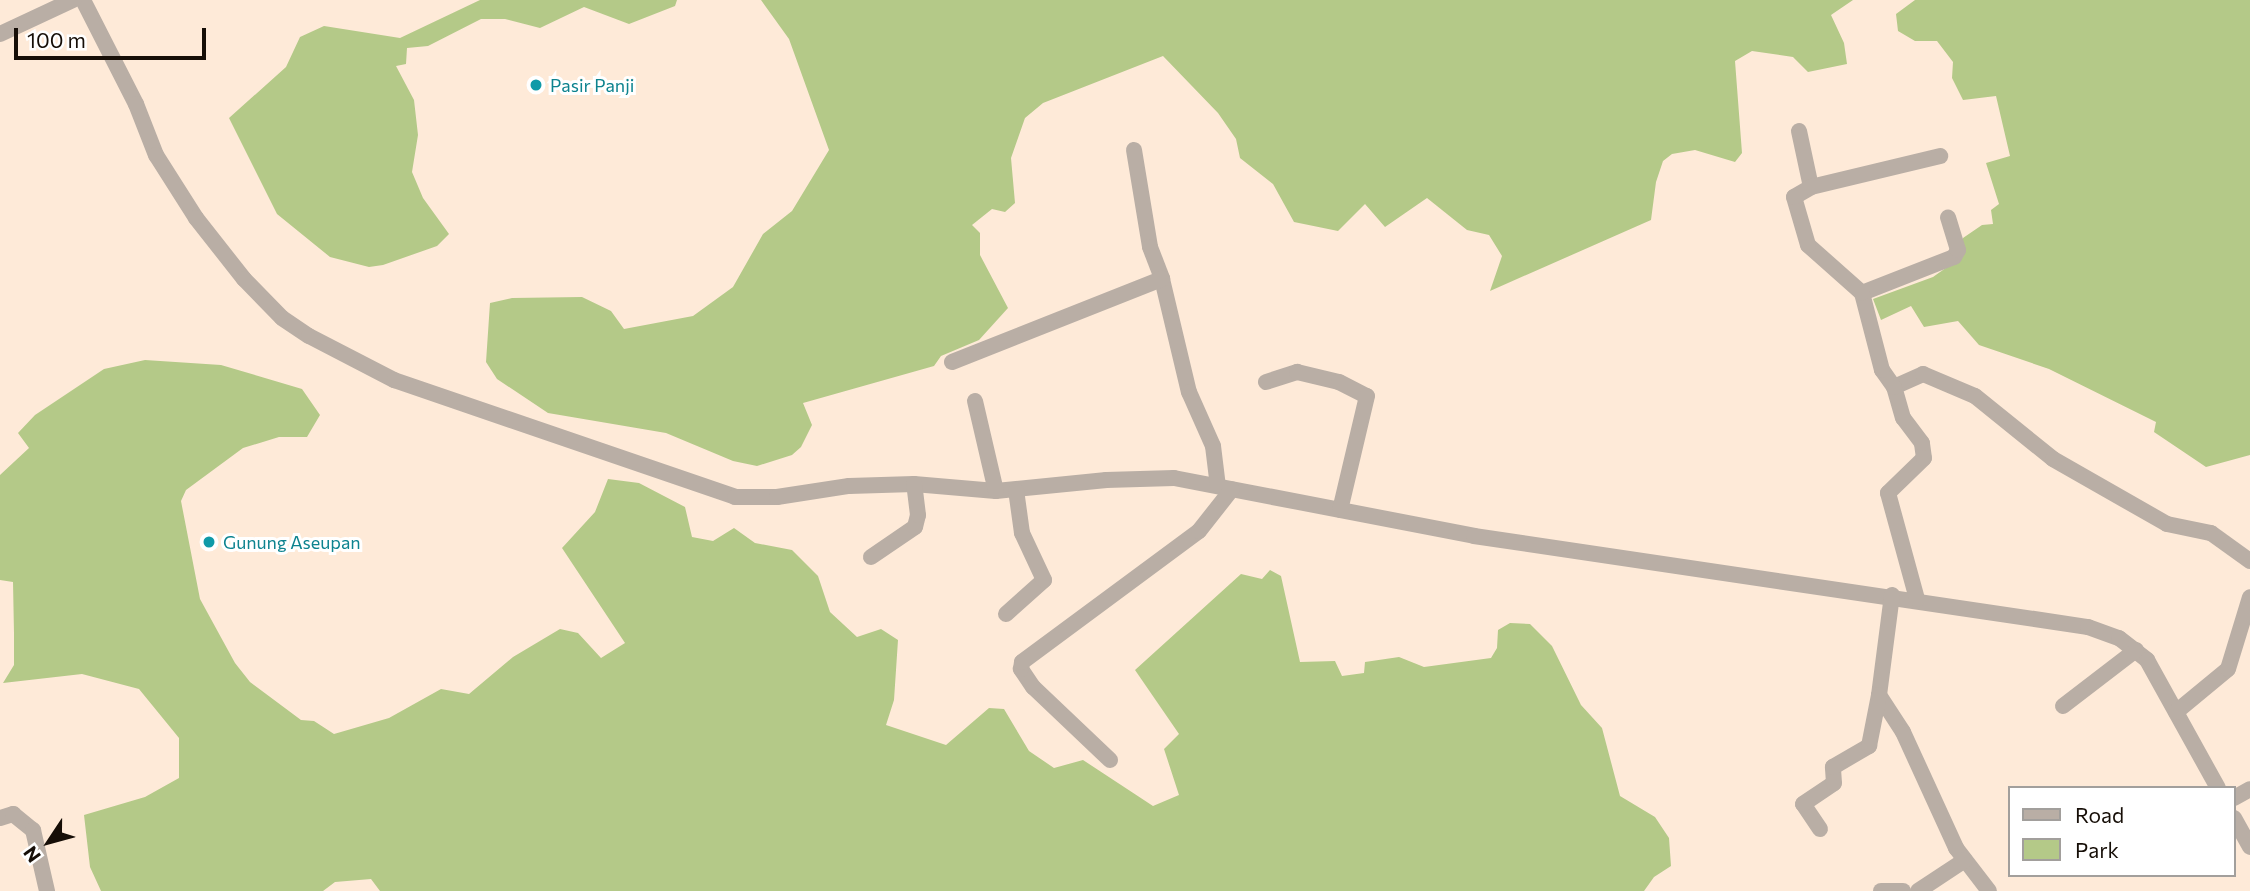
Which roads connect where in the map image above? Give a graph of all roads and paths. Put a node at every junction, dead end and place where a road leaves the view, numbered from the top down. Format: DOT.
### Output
graph roads {
  1 [pos="73,0"];
  2 [pos="83,0"];
  3 [pos="0,34"];
  4 [pos="1799,131"];
  5 [pos="1134,149"];
  6 [pos="1940,156"];
  7 [pos="1811,187"];
  8 [pos="1948,217"];
  9 [pos="1162,279"];
  10 [pos="1862,293"];
  11 [pos="953,362"];
  12 [pos="1266,382"];
  13 [pos="1894,387"];
  14 [pos="975,401"];
  15 [pos="915,484"];
  16 [pos="1225,487"];
  17 [pos="1016,490"];
  18 [pos="996,491"];
  19 [pos="1340,510"];
  20 [pos="871,557"];
  21 [pos="2250,561"];
  22 [pos="1892,595"];
  23 [pos="2250,597"];
  24 [pos="1917,598"];
  25 [pos="1006,614"];
  26 [pos="2136,650"];
  27 [pos="1879,695"];
  28 [pos="2063,706"];
  29 [pos="2176,712"];
  30 [pos="1110,760"];
  31 [pos="2217,786"];
  32 [pos="0,818"];
  33 [pos="2236,822"];
  34 [pos="1820,829"];
  35 [pos="2250,847"];
  36 [pos="1965,860"];
  37 [pos="47,891"];
  38 [pos="1881,891"];
  39 [pos="1903,891"];
  40 [pos="1917,891"];
  41 [pos="1989,891"];
  1 -- 3 [label="street"];
  2 -- 15 [label="street"];
  4 -- 7 [label="street"];
  5 -- 9 [label="street"];
  6 -- 7 [label="street"];
  7 -- 10 [label="street"];
  8 -- 10 [label="street"];
  9 -- 11 [label="street"];
  9 -- 16 [label="street"];
  10 -- 13 [label="street"];
  12 -- 19 [label="street"];
  13 -- 21 [label="street"];
  13 -- 24 [label="street"];
  14 -- 18 [label="street"];
  15 -- 18 [label="street"];
  15 -- 20 [label="street"];
  16 -- 17 [label="street"];
  16 -- 19 [label="street"];
  16 -- 30 [label="street"];
  17 -- 18 [label="street"];
  17 -- 25 [label="street"];
  19 -- 22 [label="street"];
  22 -- 24 [label="street"];
  22 -- 27 [label="street"];
  23 -- 29 [label="street"];
  24 -- 26 [label="street"];
  26 -- 28 [label="street"];
  26 -- 29 [label="street"];
  27 -- 34 [label="street"];
  27 -- 36 [label="street"];
  29 -- 31 [label="street"];
  32 -- 37 [label="street"];
  33 -- 35 [label="street"];
  36 -- 40 [label="street"];
  36 -- 41 [label="street"];
  38 -- 39 [label="street"];
}
